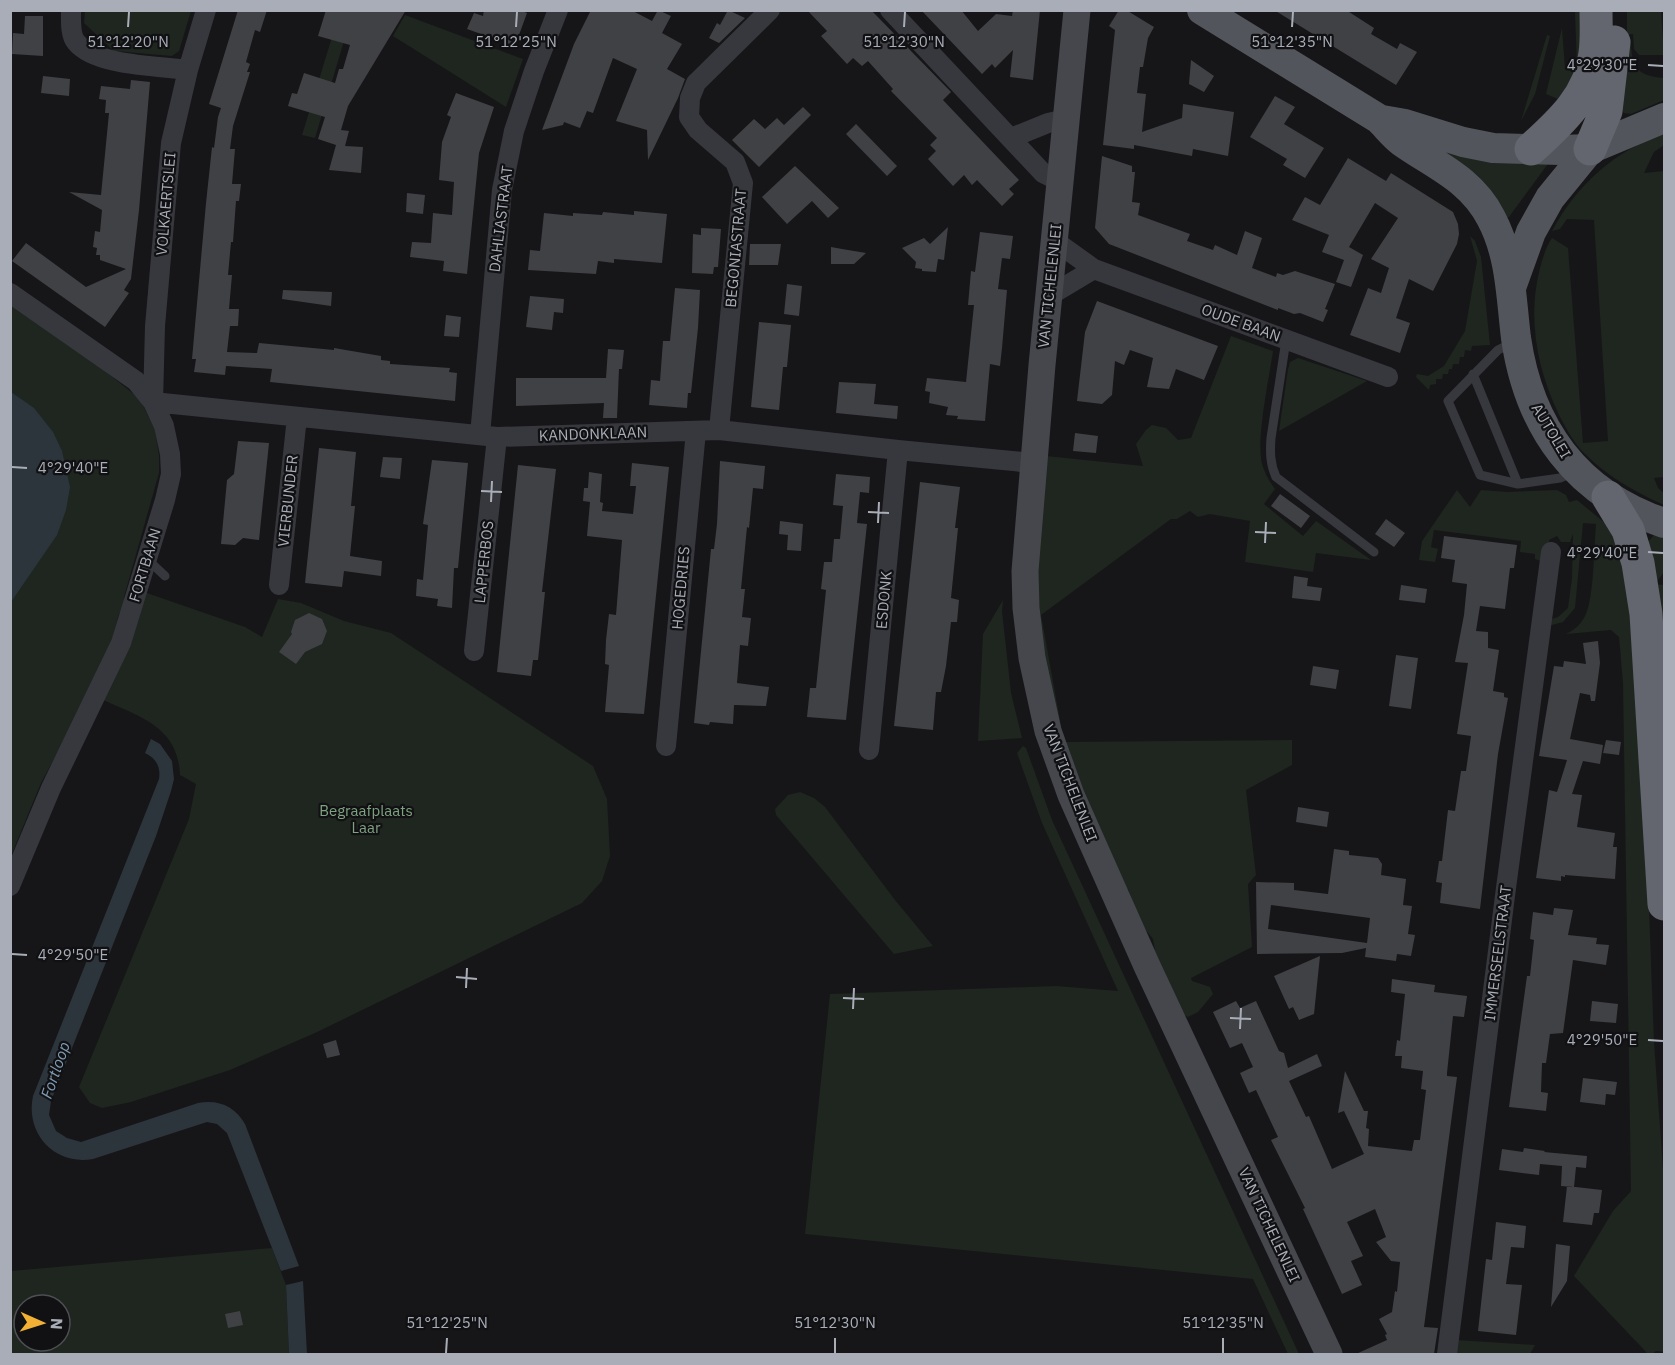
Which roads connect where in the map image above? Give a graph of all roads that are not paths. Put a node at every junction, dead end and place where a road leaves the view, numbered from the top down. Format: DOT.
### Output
graph roads {
  1 [pos="71,10"];
  2 [pos="206,10"];
  3 [pos="558,10"];
  4 [pos="770,10"];
  5 [pos="890,10"];
  6 [pos="1202,10"];
  7 [pos="1596,10"];
  8 [pos="1613,10"];
  9 [pos="1078,13"];
  10 [pos="188,70"];
  11 [pos="1665,118"];
  12 [pos="1066,119"];
  13 [pos="1379,119"];
  14 [pos="1011,138"];
  15 [pos="1531,149"];
  16 [pos="1590,149"];
  17 [pos="1061,182"];
  18 [pos="1055,241"];
  19 [pos="1094,269"];
  20 [pos="1511,289"];
  21 [pos="10,293"];
  22 [pos="1049,296"];
  23 [pos="1286,340"];
  24 [pos="1517,340"];
  25 [pos="1473,374"];
  26 [pos="1388,377"];
  27 [pos="153,402"];
  28 [pos="297,417"];
  29 [pos="696,430"];
  30 [pos="719,430"];
  31 [pos="489,436"];
  32 [pos="898,450"];
  33 [pos="1033,463"];
  34 [pos="1577,471"];
  35 [pos="1518,484"];
  36 [pos="1608,497"];
  37 [pos="1665,523"];
  38 [pos="1374,552"];
  39 [pos="1551,552"];
  40 [pos="146,558"];
  41 [pos="165,576"];
  42 [pos="279,585"];
  43 [pos="474,651"];
  44 [pos="666,746"];
  45 [pos="869,750"];
  46 [pos="10,886"];
  47 [pos="1665,904"];
  48 [pos="1329,1354"];
  49 [pos="1447,1354"];
  1 -- 10 [label="street"];
  2 -- 10 [label="street, VOLKAERTSLEI"];
  3 -- 31 [label="street, DAHLIASTRAAT"];
  4 -- 30 [label="street, BEGONIASTRAAT"];
  5 -- 14 [label="street"];
  6 -- 13 [label="main road, AUTOLEI"];
  7 -- 15 [label="highway"];
  8 -- 16 [label="highway"];
  9 -- 12 [label="street, VAN TICHELENLEI"];
  10 -- 27 [label="street, VOLKAERTSLEI"];
  11 -- 16 [label="main road, AUTOLEI"];
  12 -- 14 [label="street"];
  12 -- 17 [label="street, VAN TICHELENLEI"];
  13 -- 15 [label="main road, AUTOLEI"];
  13 -- 20 [label="main road, AUTOLEI"];
  14 -- 17 [label="street"];
  15 -- 16 [label="main road, AUTOLEI"];
  16 -- 20 [label="main road, AUTOLEI"];
  17 -- 18 [label="street, VAN TICHELENLEI"];
  18 -- 19 [label="street, OUDE BAAN"];
  18 -- 22 [label="street, VAN TICHELENLEI"];
  19 -- 22 [label="street"];
  19 -- 23 [label="street, OUDE BAAN"];
  20 -- 24 [label="main road, AUTOLEI"];
  21 -- 27 [label="street, FORTBAAN"];
  22 -- 33 [label="street, VAN TICHELENLEI"];
  23 -- 26 [label="street, OUDE BAAN"];
  23 -- 38 [label="lane"];
  24 -- 25 [label="lane"];
  24 -- 34 [label="main road, AUTOLEI"];
  25 -- 35 [label="lane"];
  25 -- 35 [label="lane"];
  27 -- 28 [label="street, KANDONKLAAN"];
  27 -- 40 [label="street, FORTBAAN"];
  28 -- 31 [label="street, KANDONKLAAN"];
  28 -- 42 [label="street, VIERBUNDER"];
  29 -- 30 [label="street, KANDONKLAAN"];
  29 -- 31 [label="street, KANDONKLAAN"];
  29 -- 44 [label="street, HOGEDRIES"];
  30 -- 32 [label="street, KANDONKLAAN"];
  31 -- 43 [label="street, LAPPERBOS"];
  32 -- 33 [label="street, KANDONKLAAN"];
  32 -- 45 [label="street, ESDONK"];
  33 -- 48 [label="street, VAN TICHELENLEI"];
  34 -- 35 [label="lane"];
  34 -- 36 [label="main road, AUTOLEI"];
  36 -- 37 [label="main road, AUTOLEI"];
  36 -- 47 [label="highway"];
  39 -- 49 [label="street, IMMERSEELSTRAAT"];
  40 -- 41 [label="lane"];
  40 -- 46 [label="street, FORTBAAN"];
}
